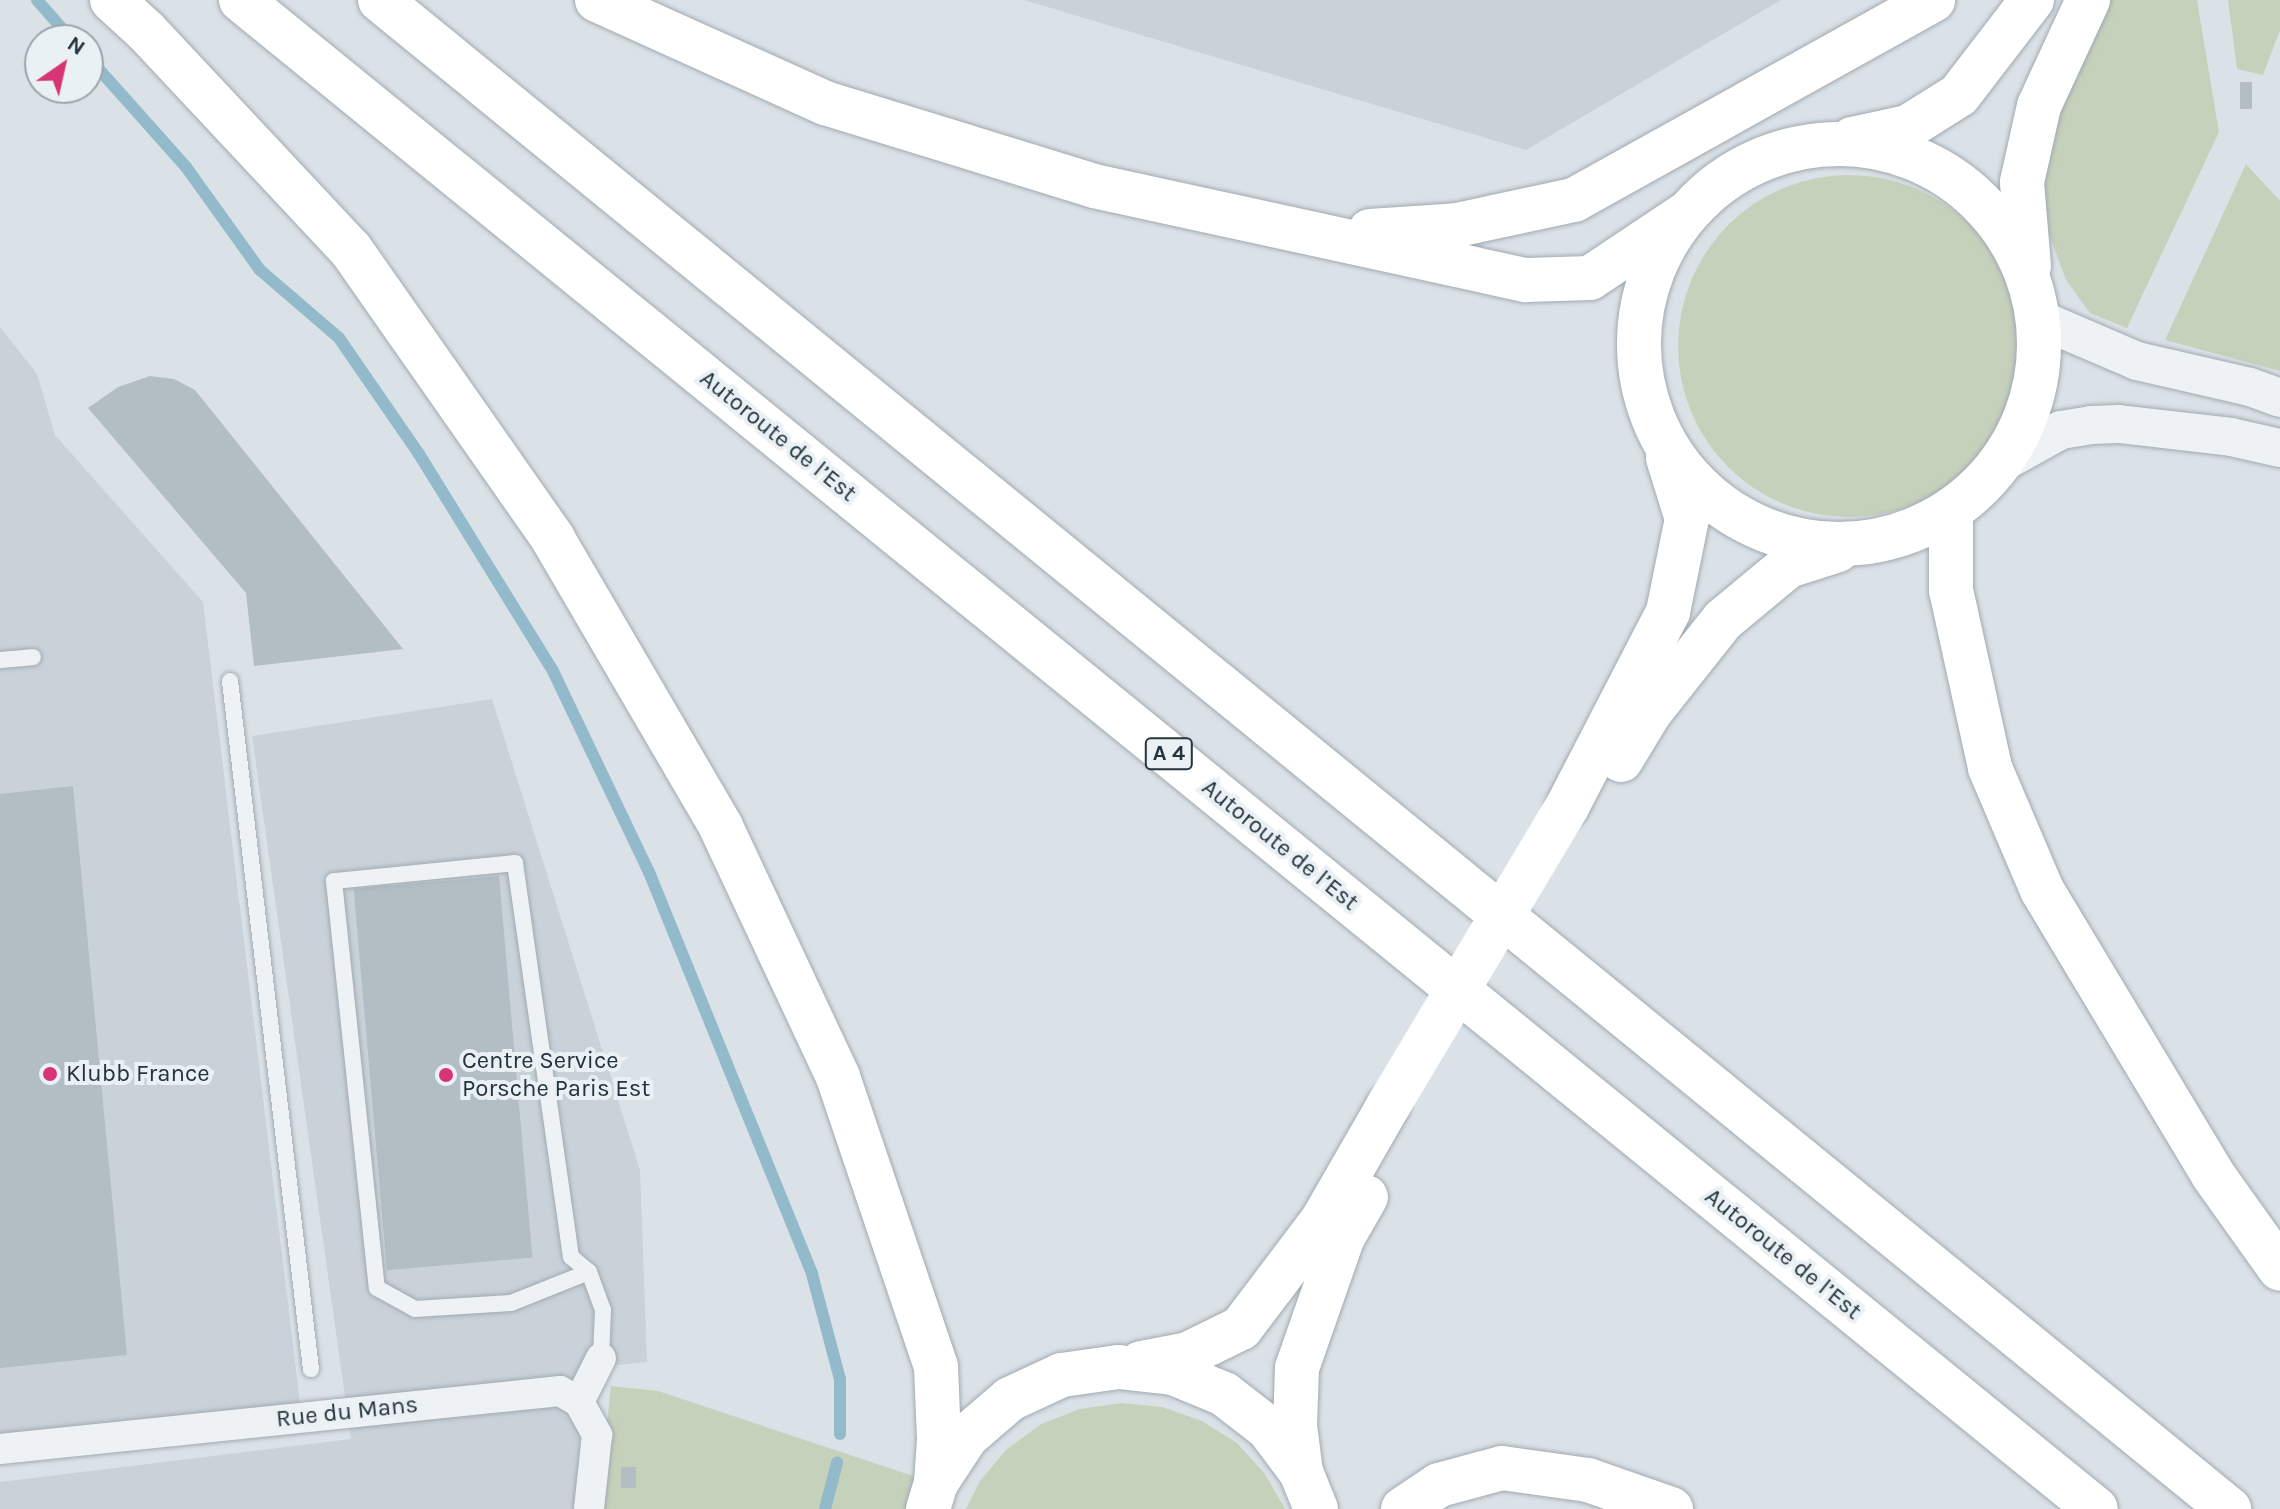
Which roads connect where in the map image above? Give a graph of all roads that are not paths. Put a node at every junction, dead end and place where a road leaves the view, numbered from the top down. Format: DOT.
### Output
graph roads {
  1 [pos="112,0"];
  2 [pos="241,0"];
  3 [pos="380,0"];
  4 [pos="597,0"];
  5 [pos="1933,0"];
  6 [pos="2032,0"];
  7 [pos="2088,0"];
  8 [pos="1835,143"];
  9 [pos="1687,213"];
  10 [pos="1319,234"];
  11 [pos="2034,300"];
  12 [pos="2280,398"];
  13 [pos="1659,433"];
  14 [pos="2280,448"];
  15 [pos="2000,464"];
  16 [pos="1951,511"];
  17 [pos="1855,545"];
  18 [pos="33,657"];
  19 [pos="0,660"];
  20 [pos="230,681"];
  21 [pos="1577,812"];
  22 [pos="1399,1112"];
  23 [pos="2280,1269"];
  24 [pos="589,1272"];
  25 [pos="601,1358"];
  26 [pos="1118,1367"];
  27 [pos="311,1369"];
  28 [pos="579,1402"];
  29 [pos="0,1449"];
  30 [pos="1308,1491"];
  31 [pos="932,1496"];
  32 [pos="589,1509"];
  33 [pos="1403,1509"];
  34 [pos="1671,1509"];
  35 [pos="2096,1509"];
  36 [pos="2229,1509"];
  1 -- 31 [label="main road"];
  2 -- 35 [label="main road, Autoroute de l’Est / A 4"];
  3 -- 36 [label="main road"];
  4 -- 10 [label="main road"];
  5 -- 10 [label="main road"];
  6 -- 8 [label="main road"];
  7 -- 11 [label="main road"];
  8 -- 9 [label="main road"];
  8 -- 11 [label="main road"];
  9 -- 10 [label="main road"];
  9 -- 13 [label="main road"];
  11 -- 12 [label="street"];
  11 -- 15 [label="main road"];
  13 -- 17 [label="main road"];
  13 -- 21 [label="main road"];
  14 -- 15 [label="street"];
  15 -- 16 [label="main road"];
  16 -- 17 [label="main road"];
  16 -- 23 [label="main road"];
  17 -- 21 [label="main road"];
  18 -- 19 [label="lane"];
  20 -- 27 [label="lane"];
  21 -- 22 [label="main road, bridge"];
  22 -- 26 [label="main road"];
  22 -- 30 [label="main road"];
  24 -- 24 [label="lane"];
  24 -- 25 [label="lane"];
  25 -- 28 [label="street"];
  26 -- 30 [label="main road"];
  26 -- 31 [label="main road"];
  28 -- 29 [label="street, Rue du Mans"];
  28 -- 32 [label="street"];
  33 -- 34 [label="main road"];
}
